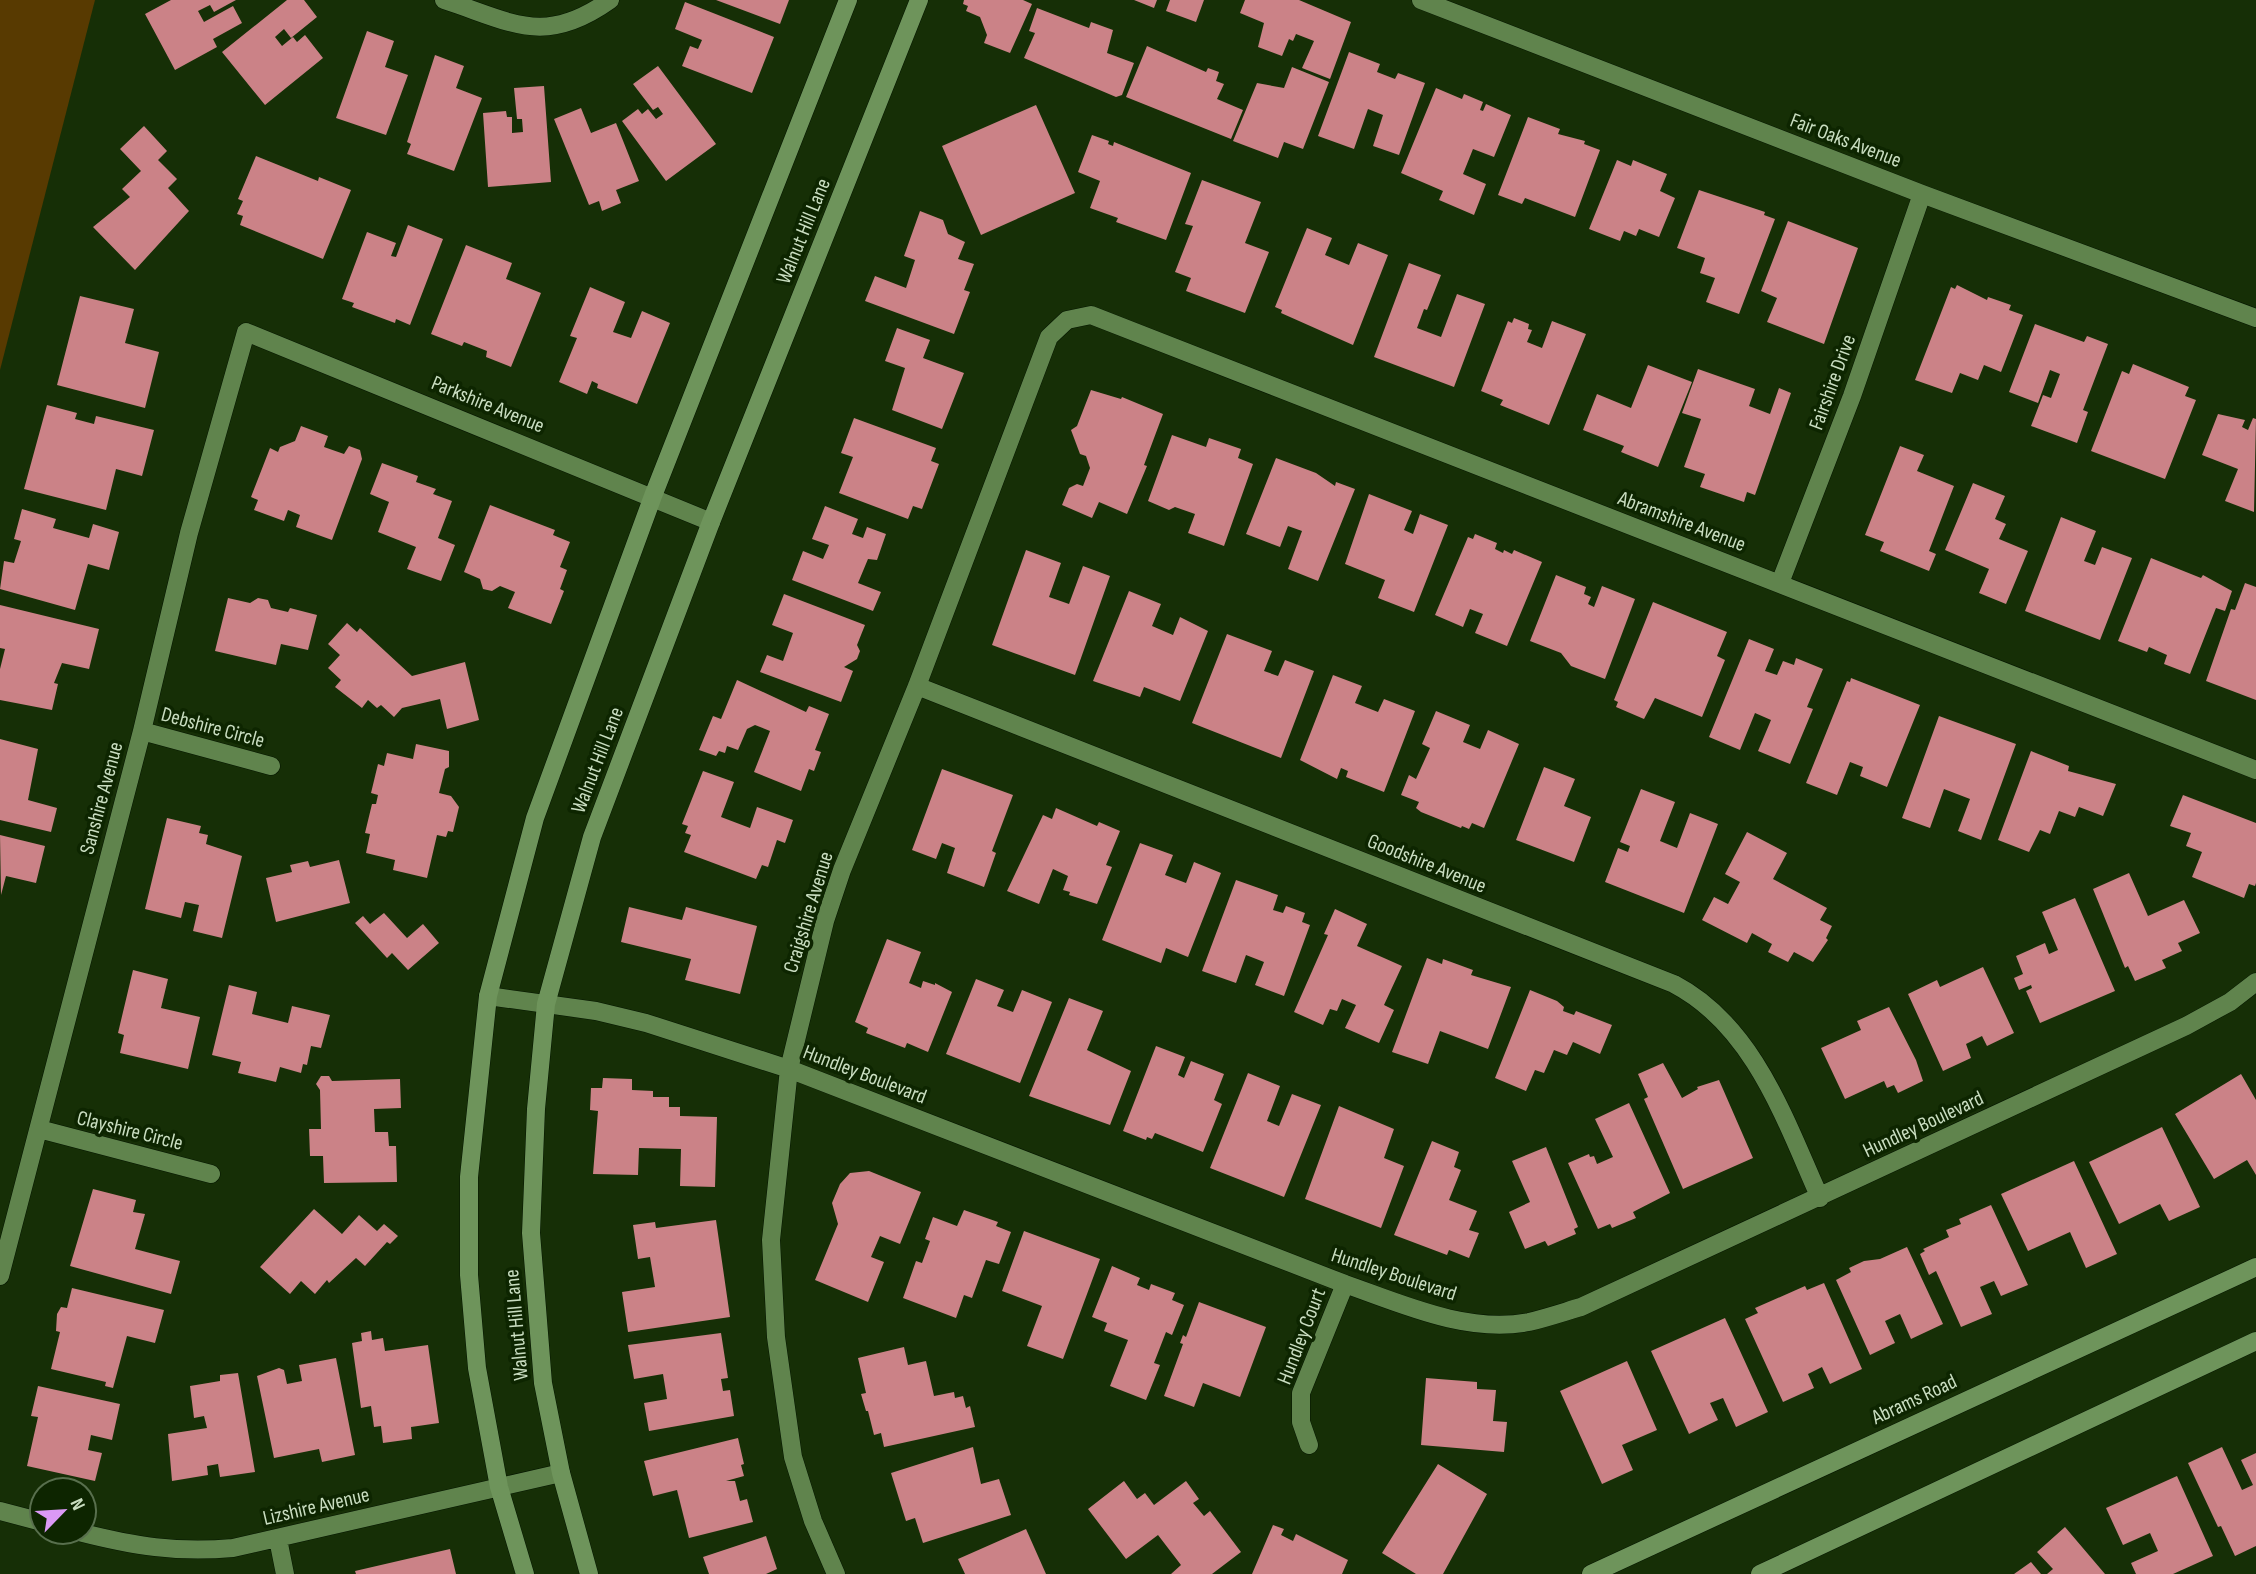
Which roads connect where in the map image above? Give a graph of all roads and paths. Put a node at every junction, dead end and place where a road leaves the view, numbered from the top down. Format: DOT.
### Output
graph roads {
  1 [pos="444,0"];
  2 [pos="610,0"];
  3 [pos="848,0"];
  4 [pos="919,0"];
  5 [pos="1421,0"];
  6 [pos="1922,194"];
  7 [pos="1091,315"];
  8 [pos="2256,318"];
  9 [pos="246,332"];
  10 [pos="653,496"];
  11 [pos="711,522"];
  12 [pos="1780,583"];
  13 [pos="917,686"];
  14 [pos="142,732"];
  15 [pos="271,766"];
  16 [pos="2256,770"];
  17 [pos="2256,982"];
  18 [pos="488,996"];
  19 [pos="546,1003"];
  20 [pos="789,1069"];
  21 [pos="39,1129"];
  22 [pos="211,1174"];
  23 [pos="1820,1198"];
  24 [pos="2256,1267"];
  25 [pos="0,1276"];
  26 [pos="1345,1284"];
  27 [pos="2256,1341"];
  28 [pos="1309,1445"];
  29 [pos="561,1473"];
  30 [pos="499,1487"];
  31 [pos="0,1511"];
  32 [pos="28,1518"];
  33 [pos="98,1537"];
  34 [pos="278,1539"];
  35 [pos="285,1574"];
  36 [pos="525,1574"];
  37 [pos="589,1574"];
  38 [pos="836,1574"];
  39 [pos="1591,1574"];
  40 [pos="1760,1574"];
  1 -- 2 [label="street"];
  3 -- 10 [label="main road, Walnut Hill Lane"];
  4 -- 11 [label="main road, Walnut Hill Lane"];
  5 -- 6 [label="street, Fair Oaks Avenue"];
  6 -- 8 [label="street, Fair Oaks Avenue"];
  6 -- 12 [label="street, Fairshire Drive"];
  7 -- 12 [label="street, Abramshire Avenue"];
  7 -- 13 [label="street, Craigshire Avenue"];
  9 -- 10 [label="street, Parkshire Avenue"];
  9 -- 14 [label="street, Sanshire Avenue"];
  10 -- 11 [label="street, Parkshire Avenue"];
  10 -- 18 [label="main road, Walnut Hill Lane"];
  11 -- 19 [label="main road, Walnut Hill Lane"];
  12 -- 16 [label="street, Abramshire Avenue"];
  13 -- 20 [label="street, Craigshire Avenue"];
  13 -- 23 [label="street, Goodshire Avenue"];
  14 -- 15 [label="street, Debshire Circle"];
  14 -- 21 [label="street, Sanshire Avenue"];
  17 -- 23 [label="street, Hundley Boulevard"];
  18 -- 19 [label="street, Hundley Boulevard"];
  18 -- 30 [label="main road, Walnut Hill Lane"];
  19 -- 20 [label="street, Hundley Boulevard"];
  19 -- 29 [label="main road, Walnut Hill Lane"];
  20 -- 26 [label="street, Hundley Boulevard"];
  20 -- 38 [label="street, Craigshire Avenue"];
  21 -- 22 [label="street, Clayshire Circle"];
  21 -- 25 [label="street, Sanshire Avenue"];
  23 -- 26 [label="street, Hundley Boulevard"];
  24 -- 39 [label="main road, Abrams Road"];
  26 -- 28 [label="street, Hundley Court"];
  27 -- 40 [label="main road"];
  29 -- 30 [label="street, Lizshire Avenue"];
  29 -- 37 [label="main road, Walnut Hill Lane"];
  30 -- 34 [label="street, Lizshire Avenue"];
  30 -- 36 [label="main road, Walnut Hill Lane"];
  31 -- 32 [label="street"];
  33 -- 34 [label="street, Lizshire Avenue"];
  34 -- 35 [label="street"];
}
